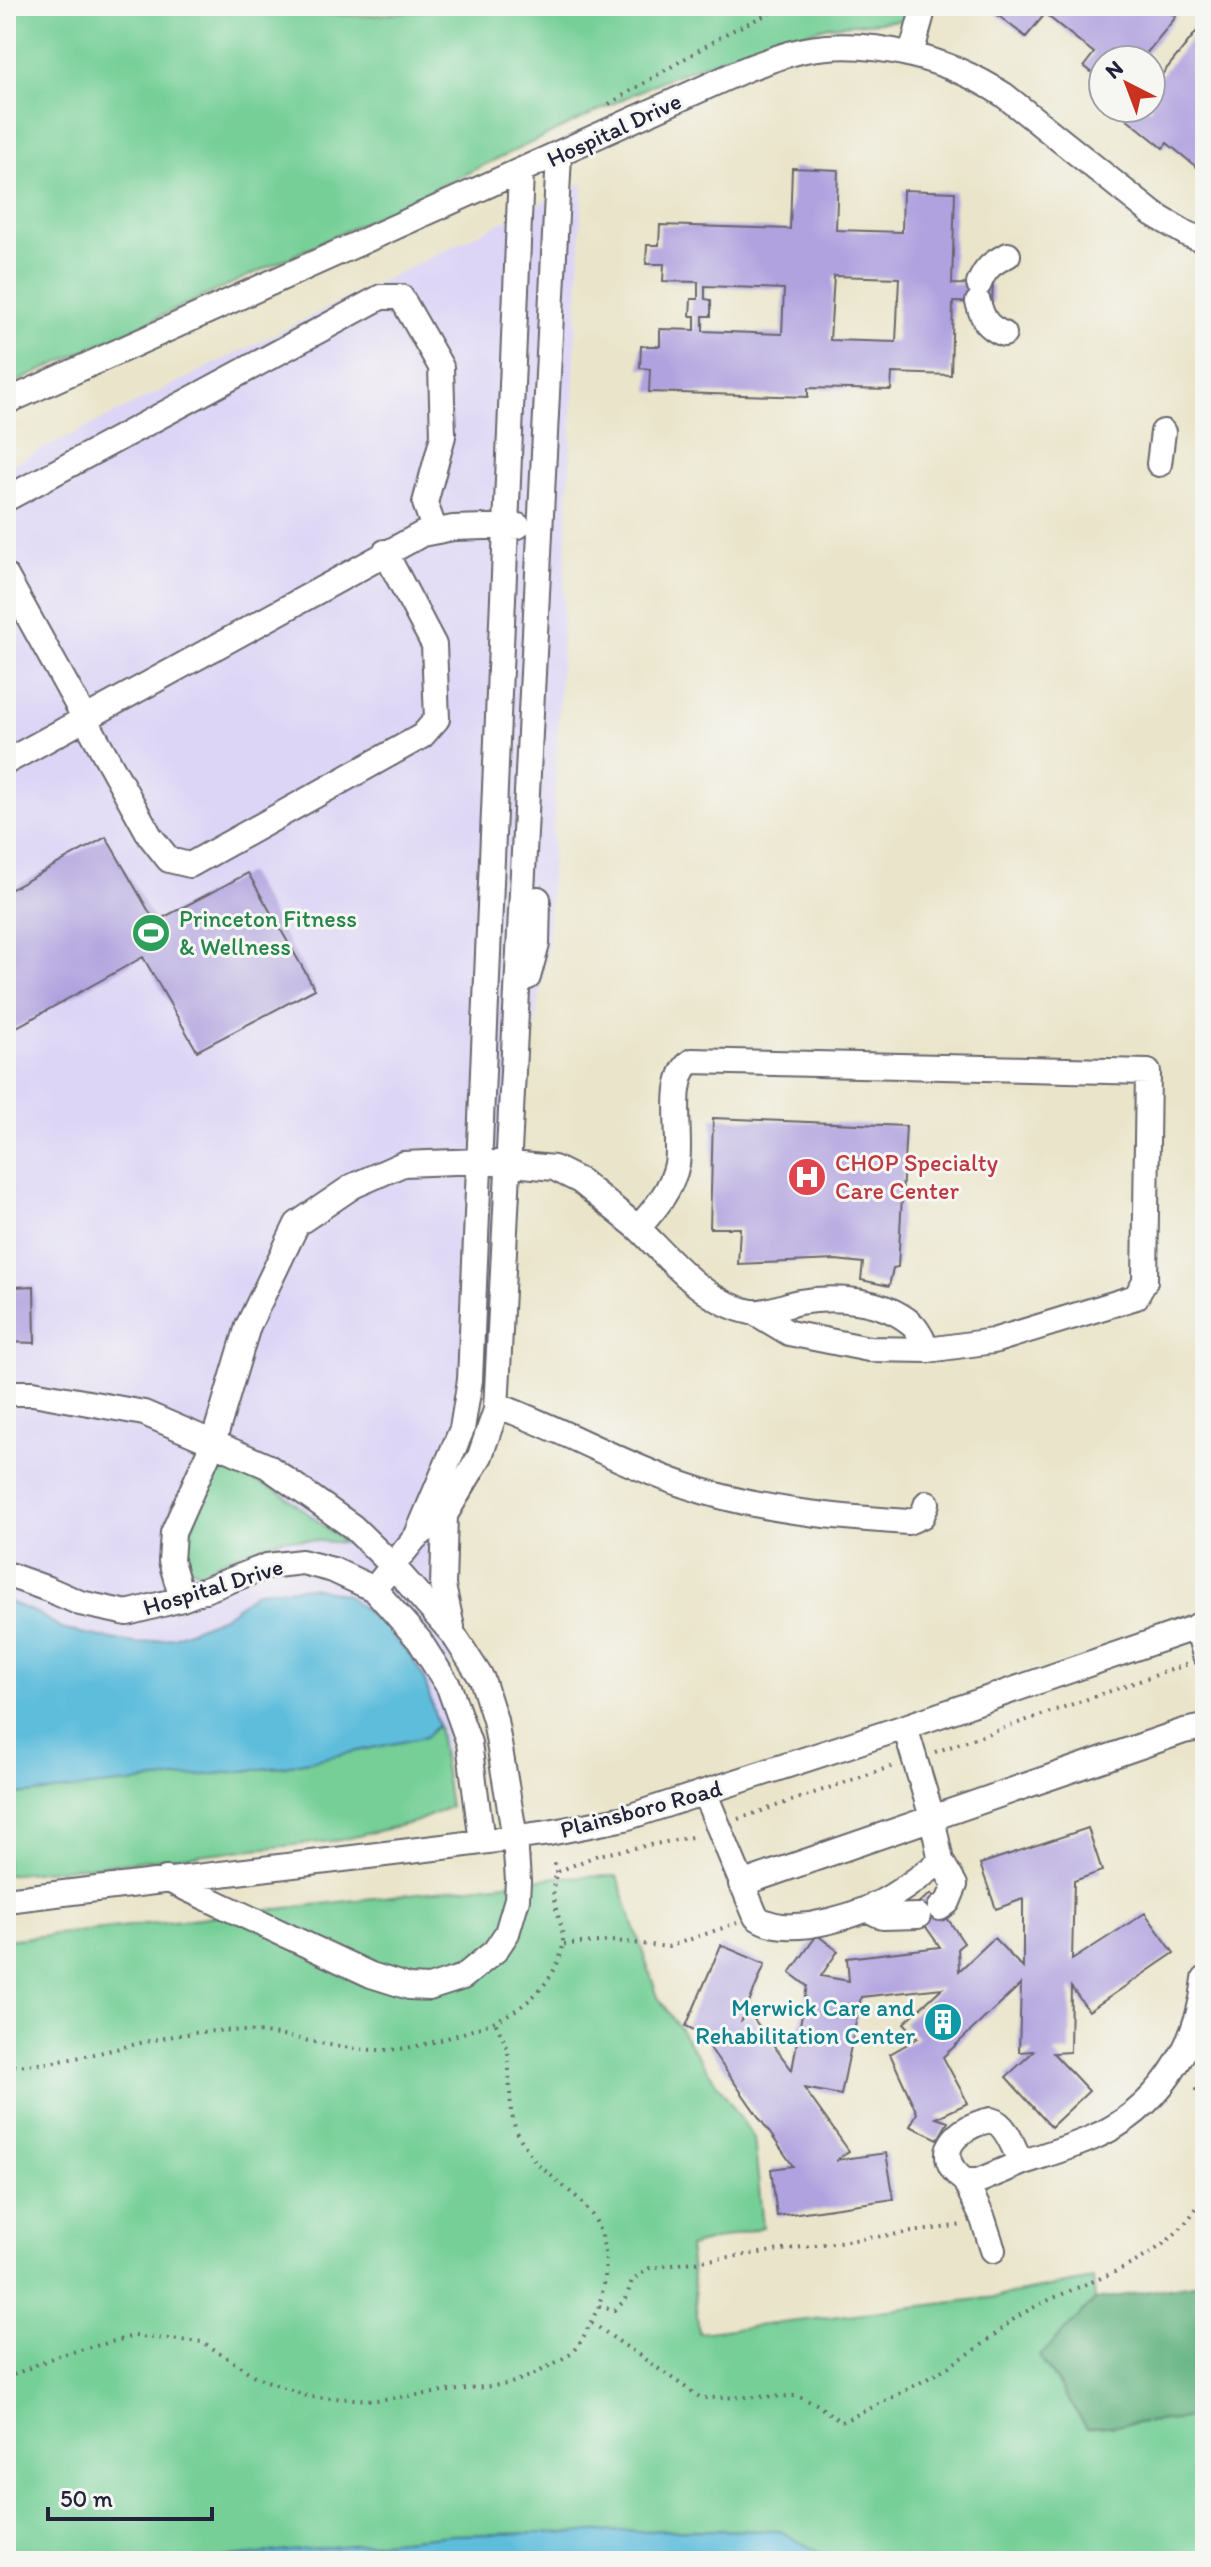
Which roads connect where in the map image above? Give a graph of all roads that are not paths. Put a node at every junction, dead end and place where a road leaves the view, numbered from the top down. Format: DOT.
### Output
graph roads {
  1 [pos="924,6"];
  2 [pos="911,55"];
  3 [pos="559,155"];
  4 [pos="521,172"];
  5 [pos="1205,241"];
  6 [pos="1008,255"];
  7 [pos="1004,334"];
  8 [pos="6,402"];
  9 [pos="1163,432"];
  10 [pos="1159,464"];
  11 [pos="6,499"];
  12 [pos="504,526"];
  13 [pos="541,527"];
  14 [pos="435,531"];
  15 [pos="385,552"];
  16 [pos="6,576"];
  17 [pos="85,718"];
  18 [pos="6,762"];
  19 [pos="480,1161"];
  20 [pos="509,1163"];
  21 [pos="638,1228"];
  22 [pos="754,1312"];
  23 [pos="928,1350"];
  24 [pos="6,1393"];
  25 [pos="496,1405"];
  26 [pos="213,1443"];
  27 [pos="927,1503"];
  28 [pos="445,1515"];
  29 [pos="415,1538"];
  30 [pos="393,1566"];
  31 [pos="6,1574"];
  32 [pos="374,1589"];
  33 [pos="182,1599"];
  34 [pos="1201,1625"];
  35 [pos="453,1634"];
  36 [pos="1198,1660"];
  37 [pos="905,1727"];
  38 [pos="1205,1727"];
  39 [pos="705,1794"];
  40 [pos="932,1817"];
  41 [pos="515,1838"];
  42 [pos="482,1842"];
  43 [pos="941,1861"];
  44 [pos="166,1879"];
  45 [pos="741,1884"];
  46 [pos="6,1900"];
  47 [pos="869,1910"];
  48 [pos="1205,1979"];
  49 [pos="1021,2163"];
  50 [pos="965,2181"];
  51 [pos="993,2250"];
  1 -- 2 [label="street"];
  2 -- 3 [label="street, Hospital Drive"];
  2 -- 5 [label="street, Hospital Drive"];
  3 -- 4 [label="street, Hospital Drive"];
  3 -- 13 [label="street"];
  4 -- 8 [label="street, Hospital Drive"];
  4 -- 12 [label="street"];
  6 -- 7 [label="street"];
  9 -- 10 [label="street"];
  11 -- 14 [label="street"];
  12 -- 13 [label="street"];
  12 -- 14 [label="street"];
  12 -- 19 [label="street"];
  13 -- 20 [label="street"];
  14 -- 15 [label="street"];
  15 -- 17 [label="street"];
  15 -- 17 [label="street"];
  16 -- 17 [label="street"];
  17 -- 18 [label="street"];
  19 -- 20 [label="street"];
  19 -- 26 [label="street"];
  19 -- 29 [label="street"];
  20 -- 21 [label="street"];
  20 -- 25 [label="street"];
  21 -- 22 [label="street"];
  21 -- 23 [label="street"];
  22 -- 23 [label="street"];
  22 -- 23 [label="street"];
  24 -- 26 [label="street"];
  25 -- 27 [label="street"];
  25 -- 28 [label="street"];
  26 -- 30 [label="street"];
  26 -- 33 [label="street"];
  28 -- 29 [label="street"];
  28 -- 35 [label="street"];
  29 -- 30 [label="street"];
  30 -- 32 [label="street"];
  30 -- 35 [label="street"];
  31 -- 33 [label="street, Hospital Drive"];
  32 -- 33 [label="street, Hospital Drive"];
  32 -- 42 [label="street"];
  34 -- 36 [label="street"];
  34 -- 37 [label="street, Plainsboro Road"];
  35 -- 41 [label="street"];
  37 -- 39 [label="street, Plainsboro Road"];
  37 -- 40 [label="street"];
  38 -- 40 [label="street"];
  39 -- 41 [label="street, Plainsboro Road"];
  39 -- 45 [label="street"];
  40 -- 43 [label="street"];
  40 -- 45 [label="street"];
  41 -- 42 [label="street, Plainsboro Road"];
  41 -- 44 [label="street"];
  42 -- 44 [label="street, Plainsboro Road"];
  43 -- 47 [label="street"];
  43 -- 47 [label="street"];
  44 -- 46 [label="street, Plainsboro Road"];
  45 -- 47 [label="street"];
  48 -- 49 [label="street"];
  49 -- 50 [label="street"];
  49 -- 50 [label="street"];
  50 -- 51 [label="street"];
}
